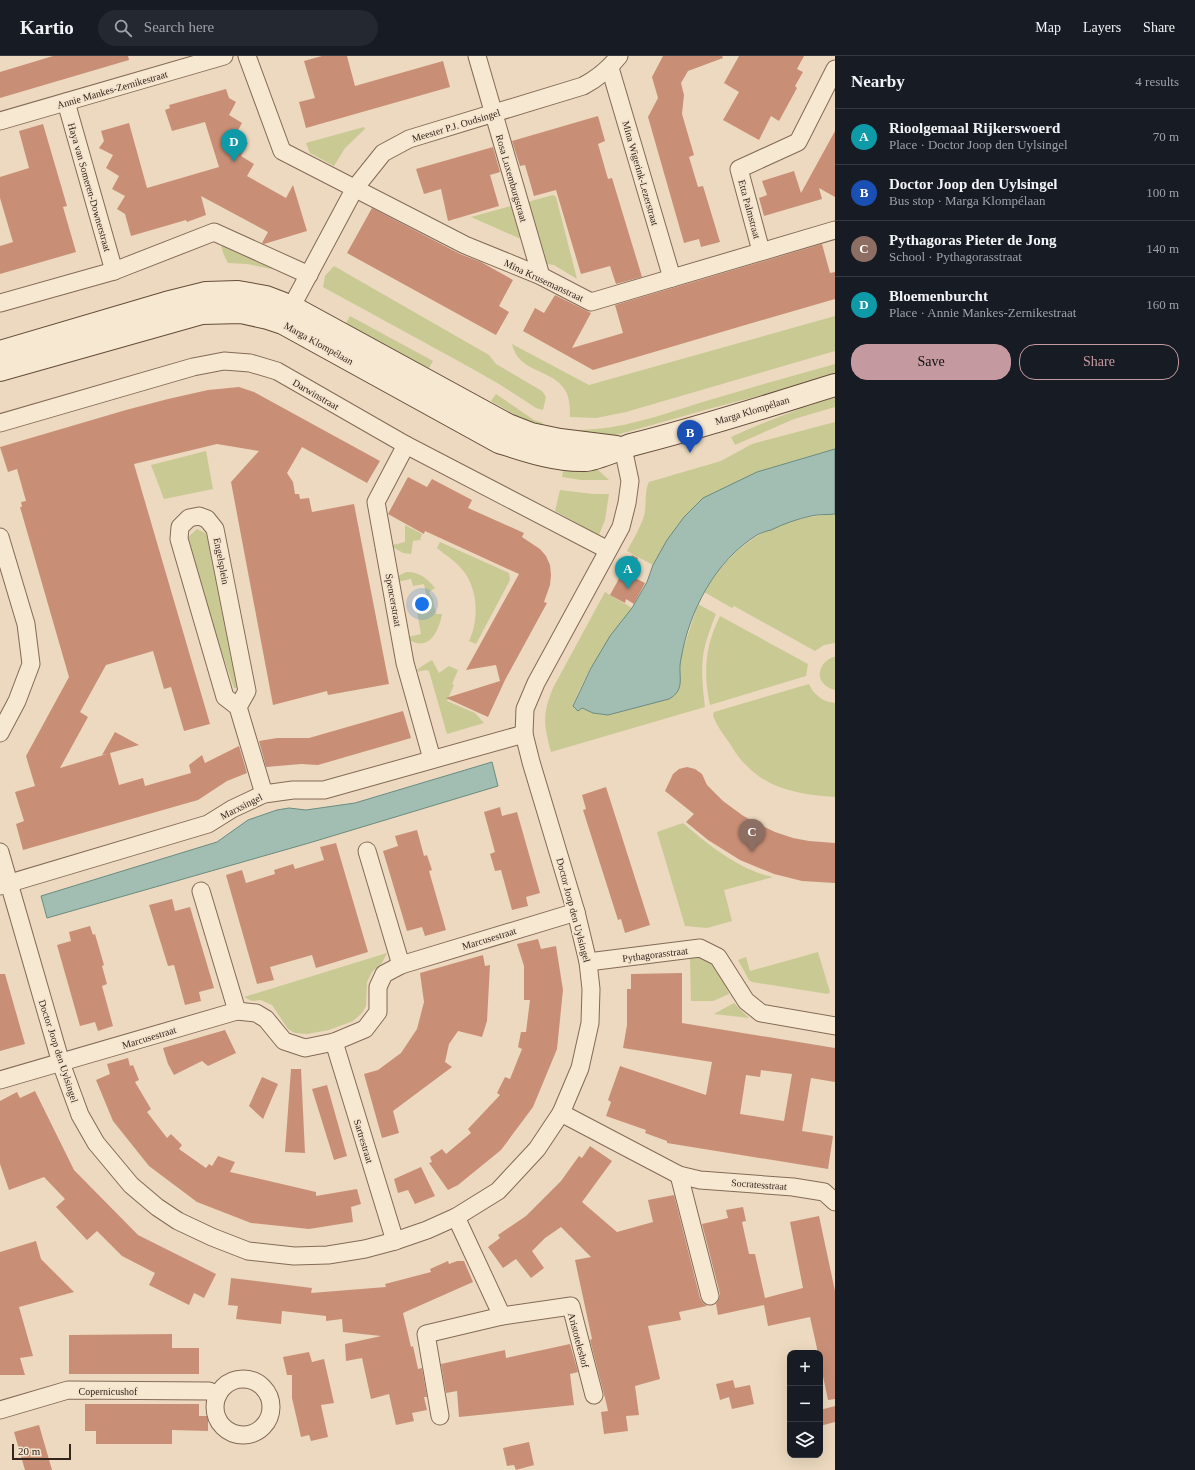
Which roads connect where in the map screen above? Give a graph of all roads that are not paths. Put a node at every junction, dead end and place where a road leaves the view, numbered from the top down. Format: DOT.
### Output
graph roads {
  1 [pos="224,56"];
  2 [pos="247,56"];
  3 [pos="477,56"];
  4 [pos="832,56"];
  5 [pos="614,62"];
  6 [pos="835,68"];
  7 [pos="66,102"];
  8 [pos="494,113"];
  9 [pos="0,121"];
  10 [pos="355,188"];
  11 [pos="835,230"];
  12 [pos="761,252"];
  13 [pos="114,271"];
  14 [pos="308,275"];
  15 [pos="541,276"];
  16 [pos="672,278"];
  17 [pos="0,303"];
  18 [pos="288,315"];
  19 [pos="0,352"];
  20 [pos="0,370"];
  21 [pos="835,385"];
  22 [pos="0,423"];
  23 [pos="406,445"];
  24 [pos="623,448"];
  25 [pos="0,537"];
  26 [pos="608,550"];
  27 [pos="238,707"];
  28 [pos="0,733"];
  29 [pos="524,734"];
  30 [pos="432,759"];
  31 [pos="264,794"];
  32 [pos="367,851"];
  33 [pos="0,852"];
  34 [pos="4,884"];
  35 [pos="201,891"];
  36 [pos="576,912"];
  37 [pos="588,962"];
  38 [pos="402,965"];
  39 [pos="237,1011"];
  40 [pos="835,1026"];
  41 [pos="334,1042"];
  42 [pos="61,1063"];
  43 [pos="0,1080"];
  44 [pos="561,1113"];
  45 [pos="679,1175"];
  46 [pos="835,1202"];
  47 [pos="456,1217"];
  48 [pos="395,1241"];
  49 [pos="710,1296"];
  50 [pos="502,1316"];
  51 [pos="594,1395"];
  52 [pos="218,1396"];
  53 [pos="0,1410"];
  54 [pos="440,1416"];
  1 -- 7 [label="street, Annie Mankes-Zernikestraat"];
  2 -- 10 [label="street"];
  3 -- 8 [label="street, Rosa Luxemburgstraat"];
  4 -- 6 [label="street, Etta Palmstraat"];
  5 -- 8 [label="street, Meester P.J. Oudsingel"];
  5 -- 16 [label="street, Mina Wigerink-Lezerstraat"];
  6 -- 12 [label="street, Etta Palmstraat"];
  7 -- 9 [label="street, Annie Mankes-Zernikestraat"];
  7 -- 13 [label="street, Haya van Someren-Downerstraat"];
  8 -- 10 [label="street, Meester P.J. Oudsingel"];
  8 -- 15 [label="street, Rosa Luxemburgstraat"];
  10 -- 14 [label="street, Meester P.J. Oudsingel"];
  10 -- 15 [label="street, Mina Krusemanstraat"];
  11 -- 12 [label="street, Mina Krusemanstraat"];
  12 -- 16 [label="street, Mina Krusemanstraat"];
  13 -- 14 [label="street"];
  13 -- 17 [label="street"];
  14 -- 18 [label="street, Meester P.J. Oudsingel"];
  15 -- 16 [label="street, Mina Krusemanstraat"];
  18 -- 19 [label="street, Marga Klompélaan"];
  18 -- 20 [label="street, Marga Klompélaan"];
  18 -- 24 [label="street, Marga Klompélaan"];
  21 -- 24 [label="street, Marga Klompélaan"];
  22 -- 23 [label="street, Darwinstraat"];
  23 -- 26 [label="street, Darwinstraat"];
  23 -- 30 [label="street, Spencerstraat"];
  24 -- 26 [label="street, Doctor Joop den Uylsingel"];
  25 -- 28 [label="street"];
  26 -- 29 [label="street, Doctor Joop den Uylsingel"];
  27 -- 27 [label="street, Engelsplein"];
  27 -- 31 [label="street, Engelsplein"];
  29 -- 30 [label="street, Marxsingel"];
  29 -- 36 [label="street, Doctor Joop den Uylsingel"];
  30 -- 31 [label="street, Marxsingel"];
  31 -- 34 [label="street, Marxsingel"];
  32 -- 38 [label="street"];
  33 -- 34 [label="street, Doctor Joop den Uylsingel"];
  34 -- 42 [label="street, Doctor Joop den Uylsingel"];
  35 -- 39 [label="street"];
  36 -- 37 [label="street, Doctor Joop den Uylsingel"];
  36 -- 38 [label="street, Marcusestraat"];
  37 -- 40 [label="street, Pythagorasstraat"];
  37 -- 44 [label="street, Doctor Joop den Uylsingel"];
  38 -- 41 [label="street, Marcusestraat"];
  39 -- 41 [label="street, Marcusestraat"];
  39 -- 42 [label="street, Marcusestraat"];
  41 -- 48 [label="street, Sartrestraat"];
  42 -- 43 [label="street, Marcusestraat"];
  42 -- 48 [label="street, Doctor Joop den Uylsingel"];
  44 -- 45 [label="street, Socratesstraat"];
  44 -- 47 [label="street, Doctor Joop den Uylsingel"];
  45 -- 46 [label="street, Socratesstraat"];
  45 -- 49 [label="street"];
  47 -- 48 [label="street, Doctor Joop den Uylsingel"];
  47 -- 50 [label="street"];
  50 -- 51 [label="street, Aristoteleshof"];
  50 -- 54 [label="street, Aristoteleshof"];
  52 -- 53 [label="street, Copernicushof"];
}
